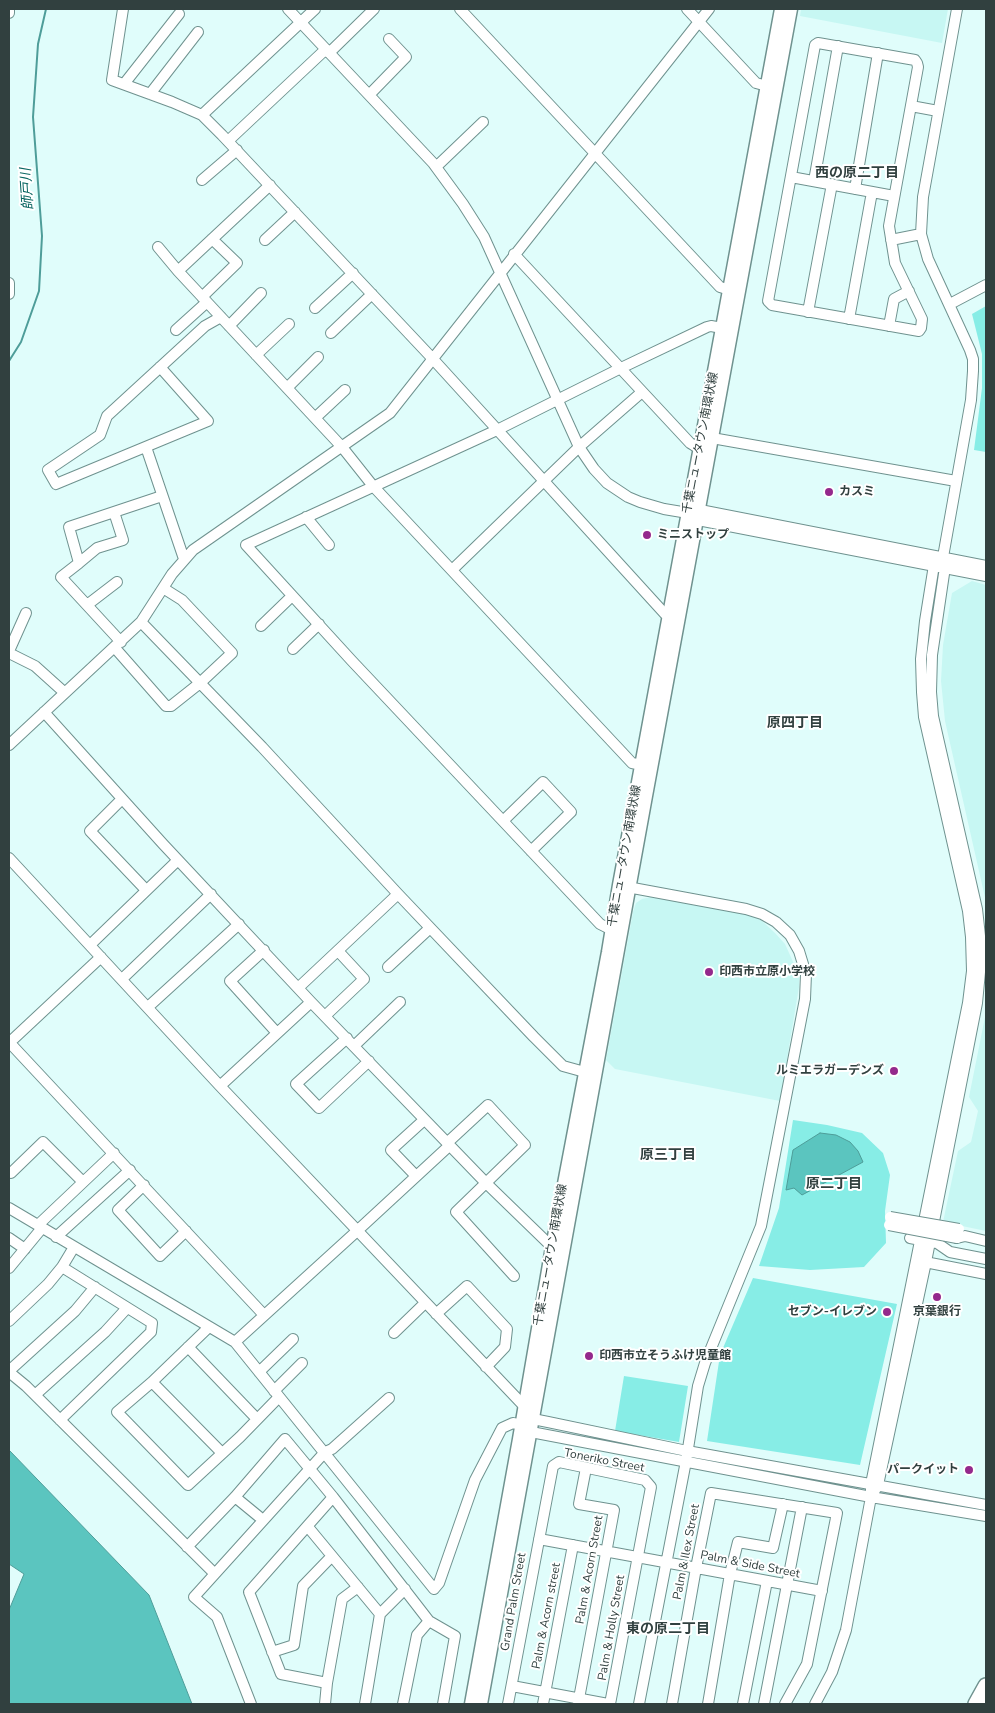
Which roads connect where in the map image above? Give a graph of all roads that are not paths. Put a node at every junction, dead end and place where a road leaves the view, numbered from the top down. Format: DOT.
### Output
graph roads {
  1 [pos="9,9"];
  2 [pos="123,9"];
  3 [pos="288,9"];
  4 [pos="315,9"];
  5 [pos="374,9"];
  6 [pos="460,9"];
  7 [pos="687,9"];
  8 [pos="709,9"];
  9 [pos="781,9"];
  10 [pos="791,9"];
  11 [pos="957,9"];
  12 [pos="9,13"];
  13 [pos="179,14"];
  14 [pos="699,21"];
  15 [pos="301,22"];
  16 [pos="198,32"];
  17 [pos="389,39"];
  18 [pos="838,46"];
  19 [pos="328,51"];
  20 [pos="878,54"];
  21 [pos="124,84"];
  22 [pos="767,86"];
  23 [pos="150,94"];
  24 [pos="369,95"];
  25 [pos="911,106"];
  26 [pos="938,111"];
  27 [pos="202,115"];
  28 [pos="483,122"];
  29 [pos="228,141"];
  30 [pos="237,150"];
  31 [pos="595,152"];
  32 [pos="436,167"];
  33 [pos="791,177"];
  34 [pos="202,180"];
  35 [pos="814,181"];
  36 [pos="832,184"];
  37 [pos="270,185"];
  38 [pos="855,189"];
  39 [pos="872,192"];
  40 [pos="894,196"];
  41 [pos="295,212"];
  42 [pos="921,234"];
  43 [pos="212,239"];
  44 [pos="265,240"];
  45 [pos="891,240"];
  46 [pos="158,247"];
  47 [pos="514,254"];
  48 [pos="178,271"];
  49 [pos="353,273"];
  50 [pos="499,273"];
  51 [pos="9,283"];
  52 [pos="986,285"];
  53 [pos="730,290"];
  54 [pos="909,291"];
  55 [pos="260,293"];
  56 [pos="9,294"];
  57 [pos="372,294"];
  58 [pos="204,299"];
  59 [pos="950,304"];
  60 [pos="315,308"];
  61 [pos="808,312"];
  62 [pos="221,317"];
  63 [pos="849,319"];
  64 [pos="289,324"];
  65 [pos="229,326"];
  66 [pos="889,326"];
  67 [pos="722,328"];
  68 [pos="176,330"];
  69 [pos="331,333"];
  70 [pos="256,355"];
  71 [pos="318,357"];
  72 [pos="432,358"];
  73 [pos="160,367"];
  74 [pos="621,368"];
  75 [pos="287,388"];
  76 [pos="345,390"];
  77 [pos="642,392"];
  78 [pos="558,399"];
  79 [pos="315,418"];
  80 [pos="497,430"];
  81 [pos="712,438"];
  82 [pos="146,447"];
  83 [pos="342,447"];
  84 [pos="580,447"];
  85 [pos="700,449"];
  86 [pos="956,481"];
  87 [pos="543,482"];
  88 [pos="373,486"];
  89 [pos="162,496"];
  90 [pos="114,512"];
  91 [pos="695,514"];
  92 [pos="306,517"];
  93 [pos="329,545"];
  94 [pos="184,559"];
  95 [pos="944,562"];
  96 [pos="79,563"];
  97 [pos="934,565"];
  98 [pos="986,566"];
  99 [pos="452,570"];
  100 [pos="986,576"];
  101 [pos="117,582"];
  102 [pos="163,588"];
  103 [pos="292,596"];
  104 [pos="87,606"];
  105 [pos="26,613"];
  106 [pos="670,615"];
  107 [pos="141,622"];
  108 [pos="319,624"];
  109 [pos="261,626"];
  110 [pos="118,645"];
  111 [pos="293,649"];
  112 [pos="9,652"];
  113 [pos="200,683"];
  114 [pos="65,693"];
  115 [pos="44,712"];
  116 [pos="9,746"];
  117 [pos="642,765"];
  118 [pos="122,799"];
  119 [pos="503,821"];
  120 [pos="531,851"];
  121 [pos="9,858"];
  122 [pos="178,860"];
  123 [pos="624,886"];
  124 [pos="146,890"];
  125 [pos="211,894"];
  126 [pos="398,894"];
  127 [pos="239,924"];
  128 [pos="430,928"];
  129 [pos="612,930"];
  130 [pos="90,945"];
  131 [pos="264,950"];
  132 [pos="338,951"];
  133 [pos="101,957"];
  134 [pos="388,967"];
  135 [pos="122,979"];
  136 [pos="298,988"];
  137 [pos="311,1002"];
  138 [pos="400,1002"];
  139 [pos="148,1007"];
  140 [pos="325,1016"];
  141 [pos="277,1033"];
  142 [pos="347,1038"];
  143 [pos="9,1042"];
  144 [pos="354,1046"];
  145 [pos="369,1061"];
  146 [pos="590,1074"];
  147 [pos="220,1086"];
  148 [pos="424,1120"];
  149 [pos="448,1144"];
  150 [pos="114,1153"];
  151 [pos="130,1170"];
  152 [pos="11,1173"];
  153 [pos="416,1176"];
  154 [pos="83,1182"];
  155 [pos="486,1183"];
  156 [pos="144,1186"];
  157 [pos="9,1208"];
  158 [pos="889,1221"];
  159 [pos="40,1227"];
  160 [pos="186,1231"];
  161 [pos="357,1231"];
  162 [pos="56,1237"];
  163 [pos="9,1238"];
  164 [pos="920,1240"];
  165 [pos="986,1241"];
  166 [pos="552,1247"];
  167 [pos="74,1248"];
  168 [pos="24,1249"];
  169 [pos="986,1259"];
  170 [pos="921,1261"];
  171 [pos="62,1267"];
  172 [pos="9,1268"];
  173 [pos="986,1274"];
  174 [pos="514,1276"];
  175 [pos="94,1288"];
  176 [pos="425,1303"];
  177 [pos="127,1308"];
  178 [pos="436,1314"];
  179 [pos="264,1315"];
  180 [pos="9,1321"];
  181 [pos="209,1328"];
  182 [pos="394,1333"];
  183 [pos="293,1339"];
  184 [pos="235,1342"];
  185 [pos="188,1347"];
  186 [pos="302,1363"];
  187 [pos="486,1367"];
  188 [pos="9,1372"];
  189 [pos="259,1372"];
  190 [pos="152,1382"];
  191 [pos="277,1394"];
  192 [pos="35,1395"];
  193 [pos="389,1398"];
  194 [pos="525,1407"];
  195 [pos="257,1419"];
  196 [pos="60,1420"];
  197 [pos="529,1425"];
  198 [pos="325,1452"];
  199 [pos="222,1454"];
  200 [pos="686,1456"];
  201 [pos="309,1468"];
  202 [pos="586,1468"];
  203 [pos="875,1485"];
  204 [pos="235,1497"];
  205 [pos="333,1497"];
  206 [pos="872,1497"];
  207 [pos="783,1504"];
  208 [pos="986,1505"];
  209 [pos="802,1508"];
  210 [pos="986,1516"];
  211 [pos="263,1520"];
  212 [pos="308,1527"];
  213 [pos="539,1539"];
  214 [pos="573,1546"];
  215 [pos="187,1548"];
  216 [pos="606,1552"];
  217 [pos="332,1556"];
  218 [pos="637,1557"];
  219 [pos="670,1563"];
  220 [pos="696,1568"];
  221 [pos="214,1573"];
  222 [pos="730,1574"];
  223 [pos="767,1581"];
  224 [pos="787,1585"];
  225 [pos="358,1587"];
  226 [pos="405,1590"];
  227 [pos="822,1591"];
  228 [pos="380,1614"];
  229 [pos="429,1621"];
  230 [pos="272,1652"];
  231 [pos="327,1683"];
  232 [pos="512,1686"];
  233 [pos="986,1686"];
  234 [pos="546,1692"];
  235 [pos="579,1701"];
  236 [pos="251,1704"];
  237 [pos="325,1704"];
  238 [pos="365,1704"];
  239 [pos="403,1704"];
  240 [pos="443,1704"];
  241 [pos="471,1704"];
  242 [pos="481,1704"];
  243 [pos="508,1704"];
  244 [pos="543,1704"];
  245 [pos="609,1704"];
  246 [pos="639,1704"];
  247 [pos="672,1704"];
  248 [pos="708,1704"];
  249 [pos="743,1704"];
  250 [pos="764,1704"];
  251 [pos="785,1704"];
  252 [pos="815,1704"];
  253 [pos="976,1704"];
  1 -- 12 [label="street"];
  2 -- 21 [label="street"];
  3 -- 15 [label="street"];
  4 -- 15 [label="street"];
  5 -- 19 [label="street"];
  6 -- 31 [label="street"];
  7 -- 14 [label="street"];
  8 -- 14 [label="street"];
  9 -- 22 [label="main road, 千葉ニュータウン南環状線"];
  10 -- 81 [label="main road, 千葉ニュータウン南環状線"];
  11 -- 26 [label="street"];
  13 -- 21 [label="street"];
  14 -- 22 [label="street"];
  14 -- 31 [label="street"];
  15 -- 19 [label="street"];
  15 -- 27 [label="street"];
  16 -- 23 [label="street"];
  17 -- 24 [label="street"];
  18 -- 20 [label="street"];
  18 -- 33 [label="street"];
  18 -- 35 [label="street"];
  19 -- 24 [label="street"];
  19 -- 29 [label="street"];
  20 -- 25 [label="street"];
  20 -- 38 [label="street"];
  21 -- 23 [label="street"];
  22 -- 53 [label="main road, 千葉ニュータウン南環状線"];
  23 -- 27 [label="street"];
  24 -- 32 [label="street"];
  25 -- 26 [label="street"];
  25 -- 40 [label="street"];
  26 -- 42 [label="street"];
  27 -- 29 [label="street"];
  28 -- 32 [label="street"];
  29 -- 30 [label="street"];
  30 -- 34 [label="street"];
  30 -- 37 [label="street"];
  31 -- 47 [label="street"];
  31 -- 53 [label="street"];
  32 -- 50 [label="street"];
  33 -- 35 [label="street"];
  33 -- 61 [label="street"];
  35 -- 36 [label="street"];
  36 -- 38 [label="street"];
  36 -- 61 [label="street"];
  37 -- 41 [label="street"];
  37 -- 43 [label="street"];
  38 -- 39 [label="street"];
  39 -- 40 [label="street"];
  39 -- 63 [label="street"];
  40 -- 45 [label="street"];
  41 -- 44 [label="street"];
  41 -- 49 [label="street"];
  42 -- 45 [label="street"];
  42 -- 59 [label="street"];
  43 -- 48 [label="street"];
  43 -- 58 [label="street"];
  45 -- 54 [label="street"];
  46 -- 48 [label="street"];
  47 -- 50 [label="street"];
  47 -- 74 [label="street"];
  48 -- 58 [label="street"];
  49 -- 57 [label="street"];
  49 -- 60 [label="street"];
  50 -- 72 [label="street"];
  50 -- 78 [label="street"];
  51 -- 56 [label="street"];
  52 -- 59 [label="street"];
  53 -- 67 [label="main road, 千葉ニュータウン南環状線"];
  54 -- 66 [label="street"];
  54 -- 66 [label="street"];
  55 -- 65 [label="street"];
  57 -- 69 [label="street"];
  57 -- 72 [label="street"];
  58 -- 62 [label="street"];
  58 -- 68 [label="street"];
  59 -- 86 [label="street"];
  61 -- 63 [label="street"];
  62 -- 65 [label="street"];
  62 -- 73 [label="street"];
  63 -- 66 [label="street"];
  64 -- 70 [label="street"];
  65 -- 70 [label="street"];
  67 -- 74 [label="street"];
  67 -- 85 [label="main road, 千葉ニュータウン南環状線"];
  70 -- 75 [label="street"];
  71 -- 75 [label="street"];
  72 -- 80 [label="street"];
  72 -- 83 [label="street"];
  73 -- 82 [label="street"];
  73 -- 82 [label="street"];
  74 -- 77 [label="street"];
  74 -- 78 [label="street"];
  75 -- 79 [label="street"];
  76 -- 79 [label="street"];
  77 -- 84 [label="street"];
  77 -- 85 [label="street"];
  78 -- 80 [label="street"];
  78 -- 84 [label="street"];
  79 -- 83 [label="street"];
  80 -- 87 [label="street"];
  80 -- 88 [label="street"];
  81 -- 86 [label="street"];
  81 -- 91 [label="main road, 千葉ニュータウン南環状線"];
  82 -- 89 [label="street"];
  83 -- 88 [label="street"];
  83 -- 94 [label="street"];
  84 -- 87 [label="street"];
  84 -- 91 [label="street"];
  85 -- 91 [label="main road, 千葉ニュータウン南環状線"];
  86 -- 95 [label="street"];
  87 -- 99 [label="street"];
  87 -- 106 [label="street"];
  88 -- 92 [label="street"];
  88 -- 99 [label="street"];
  89 -- 90 [label="street"];
  89 -- 94 [label="street"];
  90 -- 96 [label="street"];
  90 -- 96 [label="street"];
  91 -- 95 [label="street"];
  91 -- 97 [label="street"];
  91 -- 106 [label="main road, 千葉ニュータウン南環状線"];
  91 -- 123 [label="main road, 千葉ニュータウン南環状線"];
  92 -- 93 [label="street"];
  92 -- 103 [label="street"];
  94 -- 102 [label="street"];
  95 -- 97 [label="street"];
  95 -- 98 [label="street"];
  95 -- 100 [label="street"];
  95 -- 164 [label="street"];
  96 -- 104 [label="street"];
  97 -- 164 [label="street"];
  99 -- 117 [label="street"];
  101 -- 104 [label="street"];
  102 -- 107 [label="street"];
  102 -- 113 [label="street"];
  103 -- 108 [label="street"];
  103 -- 109 [label="street"];
  104 -- 110 [label="street"];
  105 -- 112 [label="street"];
  106 -- 117 [label="main road, 千葉ニュータウン南環状線"];
  107 -- 110 [label="street"];
  107 -- 113 [label="street"];
  108 -- 111 [label="street"];
  108 -- 119 [label="street"];
  110 -- 113 [label="street"];
  110 -- 114 [label="street"];
  112 -- 114 [label="street"];
  113 -- 126 [label="street"];
  114 -- 115 [label="street"];
  115 -- 116 [label="street"];
  115 -- 118 [label="street"];
  117 -- 123 [label="main road, 千葉ニュータウン南環状線"];
  118 -- 122 [label="street"];
  118 -- 124 [label="street"];
  119 -- 120 [label="street"];
  119 -- 120 [label="street"];
  120 -- 129 [label="street"];
  121 -- 130 [label="street"];
  122 -- 124 [label="street"];
  122 -- 125 [label="street"];
  123 -- 129 [label="main road, 千葉ニュータウン南環状線"];
  123 -- 146 [label="main road, 千葉ニュータウン南環状線"];
  123 -- 200 [label="street"];
  124 -- 130 [label="street"];
  125 -- 127 [label="street"];
  125 -- 135 [label="street"];
  126 -- 128 [label="street"];
  126 -- 132 [label="street"];
  127 -- 131 [label="street"];
  127 -- 139 [label="street"];
  128 -- 134 [label="street"];
  128 -- 146 [label="street"];
  129 -- 146 [label="main road, 千葉ニュータウン南環状線"];
  130 -- 133 [label="street"];
  131 -- 136 [label="street"];
  131 -- 141 [label="street"];
  132 -- 136 [label="street"];
  132 -- 140 [label="street"];
  133 -- 135 [label="street"];
  133 -- 143 [label="street"];
  135 -- 139 [label="street"];
  136 -- 137 [label="street"];
  137 -- 140 [label="street"];
  137 -- 141 [label="street"];
  138 -- 144 [label="street"];
  139 -- 147 [label="street"];
  140 -- 142 [label="street"];
  141 -- 147 [label="street"];
  142 -- 144 [label="street"];
  142 -- 145 [label="street"];
  143 -- 150 [label="street"];
  144 -- 145 [label="street"];
  145 -- 148 [label="street"];
  146 -- 166 [label="main road, 千葉ニュータウン南環状線"];
  146 -- 197 [label="main road, 千葉ニュータウン南環状線"];
  147 -- 161 [label="street"];
  148 -- 149 [label="street"];
  148 -- 153 [label="street"];
  149 -- 153 [label="street"];
  149 -- 155 [label="street"];
  149 -- 155 [label="street"];
  150 -- 151 [label="street"];
  150 -- 154 [label="street"];
  151 -- 156 [label="street"];
  151 -- 162 [label="street"];
  152 -- 154 [label="street"];
  153 -- 161 [label="street"];
  154 -- 159 [label="street"];
  155 -- 166 [label="street"];
  155 -- 174 [label="street"];
  156 -- 160 [label="street"];
  156 -- 160 [label="street"];
  157 -- 159 [label="street"];
  158 -- 165 [label="street, bridge"];
  159 -- 162 [label="street"];
  159 -- 168 [label="street"];
  160 -- 179 [label="street"];
  161 -- 176 [label="street"];
  161 -- 179 [label="street"];
  162 -- 167 [label="street"];
  163 -- 168 [label="street"];
  164 -- 169 [label="street"];
  164 -- 170 [label="street"];
  166 -- 194 [label="main road, 千葉ニュータウン南環状線"];
  167 -- 171 [label="street"];
  167 -- 181 [label="street"];
  168 -- 172 [label="street"];
  170 -- 173 [label="street"];
  170 -- 203 [label="street"];
  171 -- 175 [label="street"];
  171 -- 180 [label="street"];
  175 -- 177 [label="street"];
  175 -- 188 [label="street"];
  176 -- 178 [label="street"];
  176 -- 182 [label="street"];
  177 -- 192 [label="street"];
  177 -- 196 [label="street"];
  178 -- 187 [label="street"];
  178 -- 187 [label="street"];
  179 -- 184 [label="street"];
  181 -- 184 [label="street"];
  181 -- 185 [label="street"];
  183 -- 189 [label="street"];
  184 -- 189 [label="street"];
  185 -- 190 [label="street"];
  185 -- 195 [label="street"];
  186 -- 191 [label="street"];
  187 -- 194 [label="street"];
  188 -- 192 [label="street"];
  189 -- 191 [label="street"];
  190 -- 199 [label="street"];
  190 -- 199 [label="street"];
  191 -- 195 [label="street"];
  191 -- 198 [label="street"];
  192 -- 196 [label="street"];
  193 -- 198 [label="street"];
  194 -- 197 [label="main road, 千葉ニュータウン南環状線"];
  195 -- 199 [label="street"];
  196 -- 215 [label="street"];
  197 -- 198 [label="street"];
  197 -- 200 [label="street"];
  197 -- 241 [label="main road, 千葉ニュータウン南環状線"];
  197 -- 242 [label="main road, 千葉ニュータウン南環状線"];
  198 -- 201 [label="street"];
  200 -- 203 [label="street"];
  200 -- 206 [label="street"];
  200 -- 219 [label="street"];
  201 -- 204 [label="street"];
  201 -- 205 [label="street"];
  201 -- 211 [label="street"];
  202 -- 213 [label="street, Toneriko Street"];
  202 -- 216 [label="street, Palm & Acorn Street"];
  202 -- 218 [label="street, Toneriko Street"];
  203 -- 206 [label="street"];
  203 -- 208 [label="street"];
  204 -- 211 [label="street"];
  204 -- 215 [label="street"];
  205 -- 212 [label="street"];
  205 -- 226 [label="street"];
  206 -- 210 [label="street"];
  206 -- 252 [label="street"];
  207 -- 209 [label="street"];
  207 -- 220 [label="street, Palm & Ilex Street"];
  207 -- 222 [label="street"];
  209 -- 224 [label="street"];
  209 -- 227 [label="street"];
  211 -- 221 [label="street"];
  212 -- 217 [label="street"];
  212 -- 230 [label="street"];
  213 -- 214 [label="street, Grand Palm Street"];
  213 -- 232 [label="street, Grand Palm Street"];
  214 -- 216 [label="street, Grand Palm Street"];
  214 -- 234 [label="street, Palm & Acorn street"];
  215 -- 221 [label="street"];
  216 -- 218 [label="street, Grand Palm Street"];
  216 -- 235 [label="street, Palm & Acorn Street"];
  217 -- 225 [label="street"];
  217 -- 230 [label="street"];
  218 -- 219 [label="street, Grand Palm Street"];
  218 -- 245 [label="street, Palm & Holly Street"];
  219 -- 220 [label="street, Palm & Side Street"];
  219 -- 246 [label="street"];
  220 -- 222 [label="street, Palm & Side Street"];
  220 -- 247 [label="street, Palm & Ilex Street"];
  221 -- 236 [label="street"];
  222 -- 223 [label="street, Palm & Side Street"];
  222 -- 248 [label="street"];
  223 -- 224 [label="street, Palm & Side Street"];
  223 -- 249 [label="street"];
  224 -- 227 [label="street, Palm & Side Street"];
  224 -- 250 [label="street"];
  225 -- 228 [label="street"];
  225 -- 231 [label="street"];
  226 -- 228 [label="street"];
  226 -- 229 [label="street"];
  227 -- 251 [label="street"];
  228 -- 238 [label="street"];
  229 -- 239 [label="street"];
  229 -- 240 [label="street"];
  230 -- 231 [label="street"];
  231 -- 237 [label="street"];
  232 -- 234 [label="street"];
  232 -- 243 [label="street, Grand Palm Street"];
  233 -- 253 [label="highway"];
  234 -- 235 [label="street"];
  234 -- 244 [label="street, Palm & Acorn street"];
  235 -- 245 [label="street"];
}
